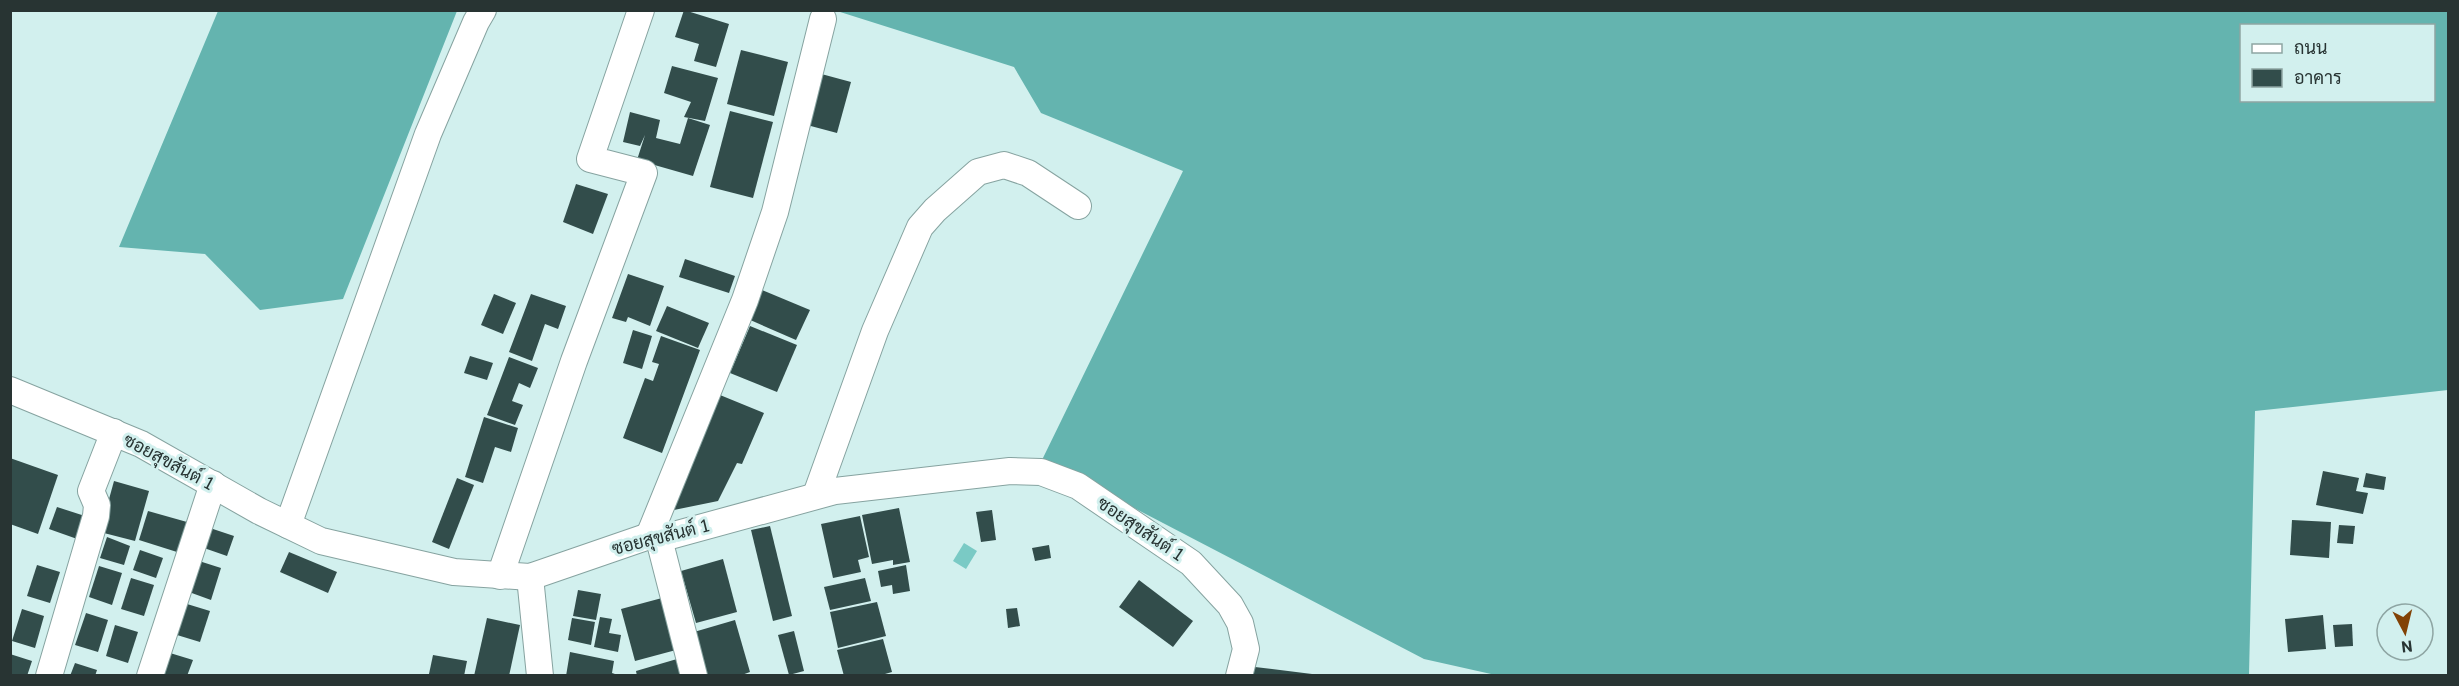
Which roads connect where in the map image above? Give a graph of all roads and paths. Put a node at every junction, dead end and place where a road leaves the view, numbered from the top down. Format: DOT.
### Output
graph roads {
  1 [pos="483,10"];
  2 [pos="641,10"];
  3 [pos="823,19"];
  4 [pos="1078,206"];
  5 [pos="10,390"];
  6 [pos="114,432"];
  7 [pos="213,484"];
  8 [pos="816,495"];
  9 [pos="288,525"];
  10 [pos="654,538"];
  11 [pos="500,576"];
  12 [pos="530,577"];
  13 [pos="49,675"];
  14 [pos="150,675"];
  15 [pos="540,675"];
  16 [pos="694,675"];
  17 [pos="1239,675"];
  1 -- 9 [label="street"];
  2 -- 11 [label="street"];
  3 -- 10 [label="street"];
  4 -- 8 [label="street"];
  5 -- 6 [label="street, ซอยสุขสันต์ 1"];
  6 -- 7 [label="street, ซอยสุขสันต์ 1"];
  6 -- 13 [label="street"];
  7 -- 9 [label="street, ซอยสุขสันต์ 1"];
  7 -- 14 [label="street"];
  8 -- 10 [label="street, ซอยสุขสันต์ 1"];
  8 -- 17 [label="street, ซอยสุขสันต์ 1"];
  9 -- 11 [label="street, ซอยสุขสันต์ 1"];
  10 -- 12 [label="street, ซอยสุขสันต์ 1"];
  10 -- 16 [label="street"];
  11 -- 12 [label="street, ซอยสุขสันต์ 1"];
  12 -- 15 [label="street"];
}
